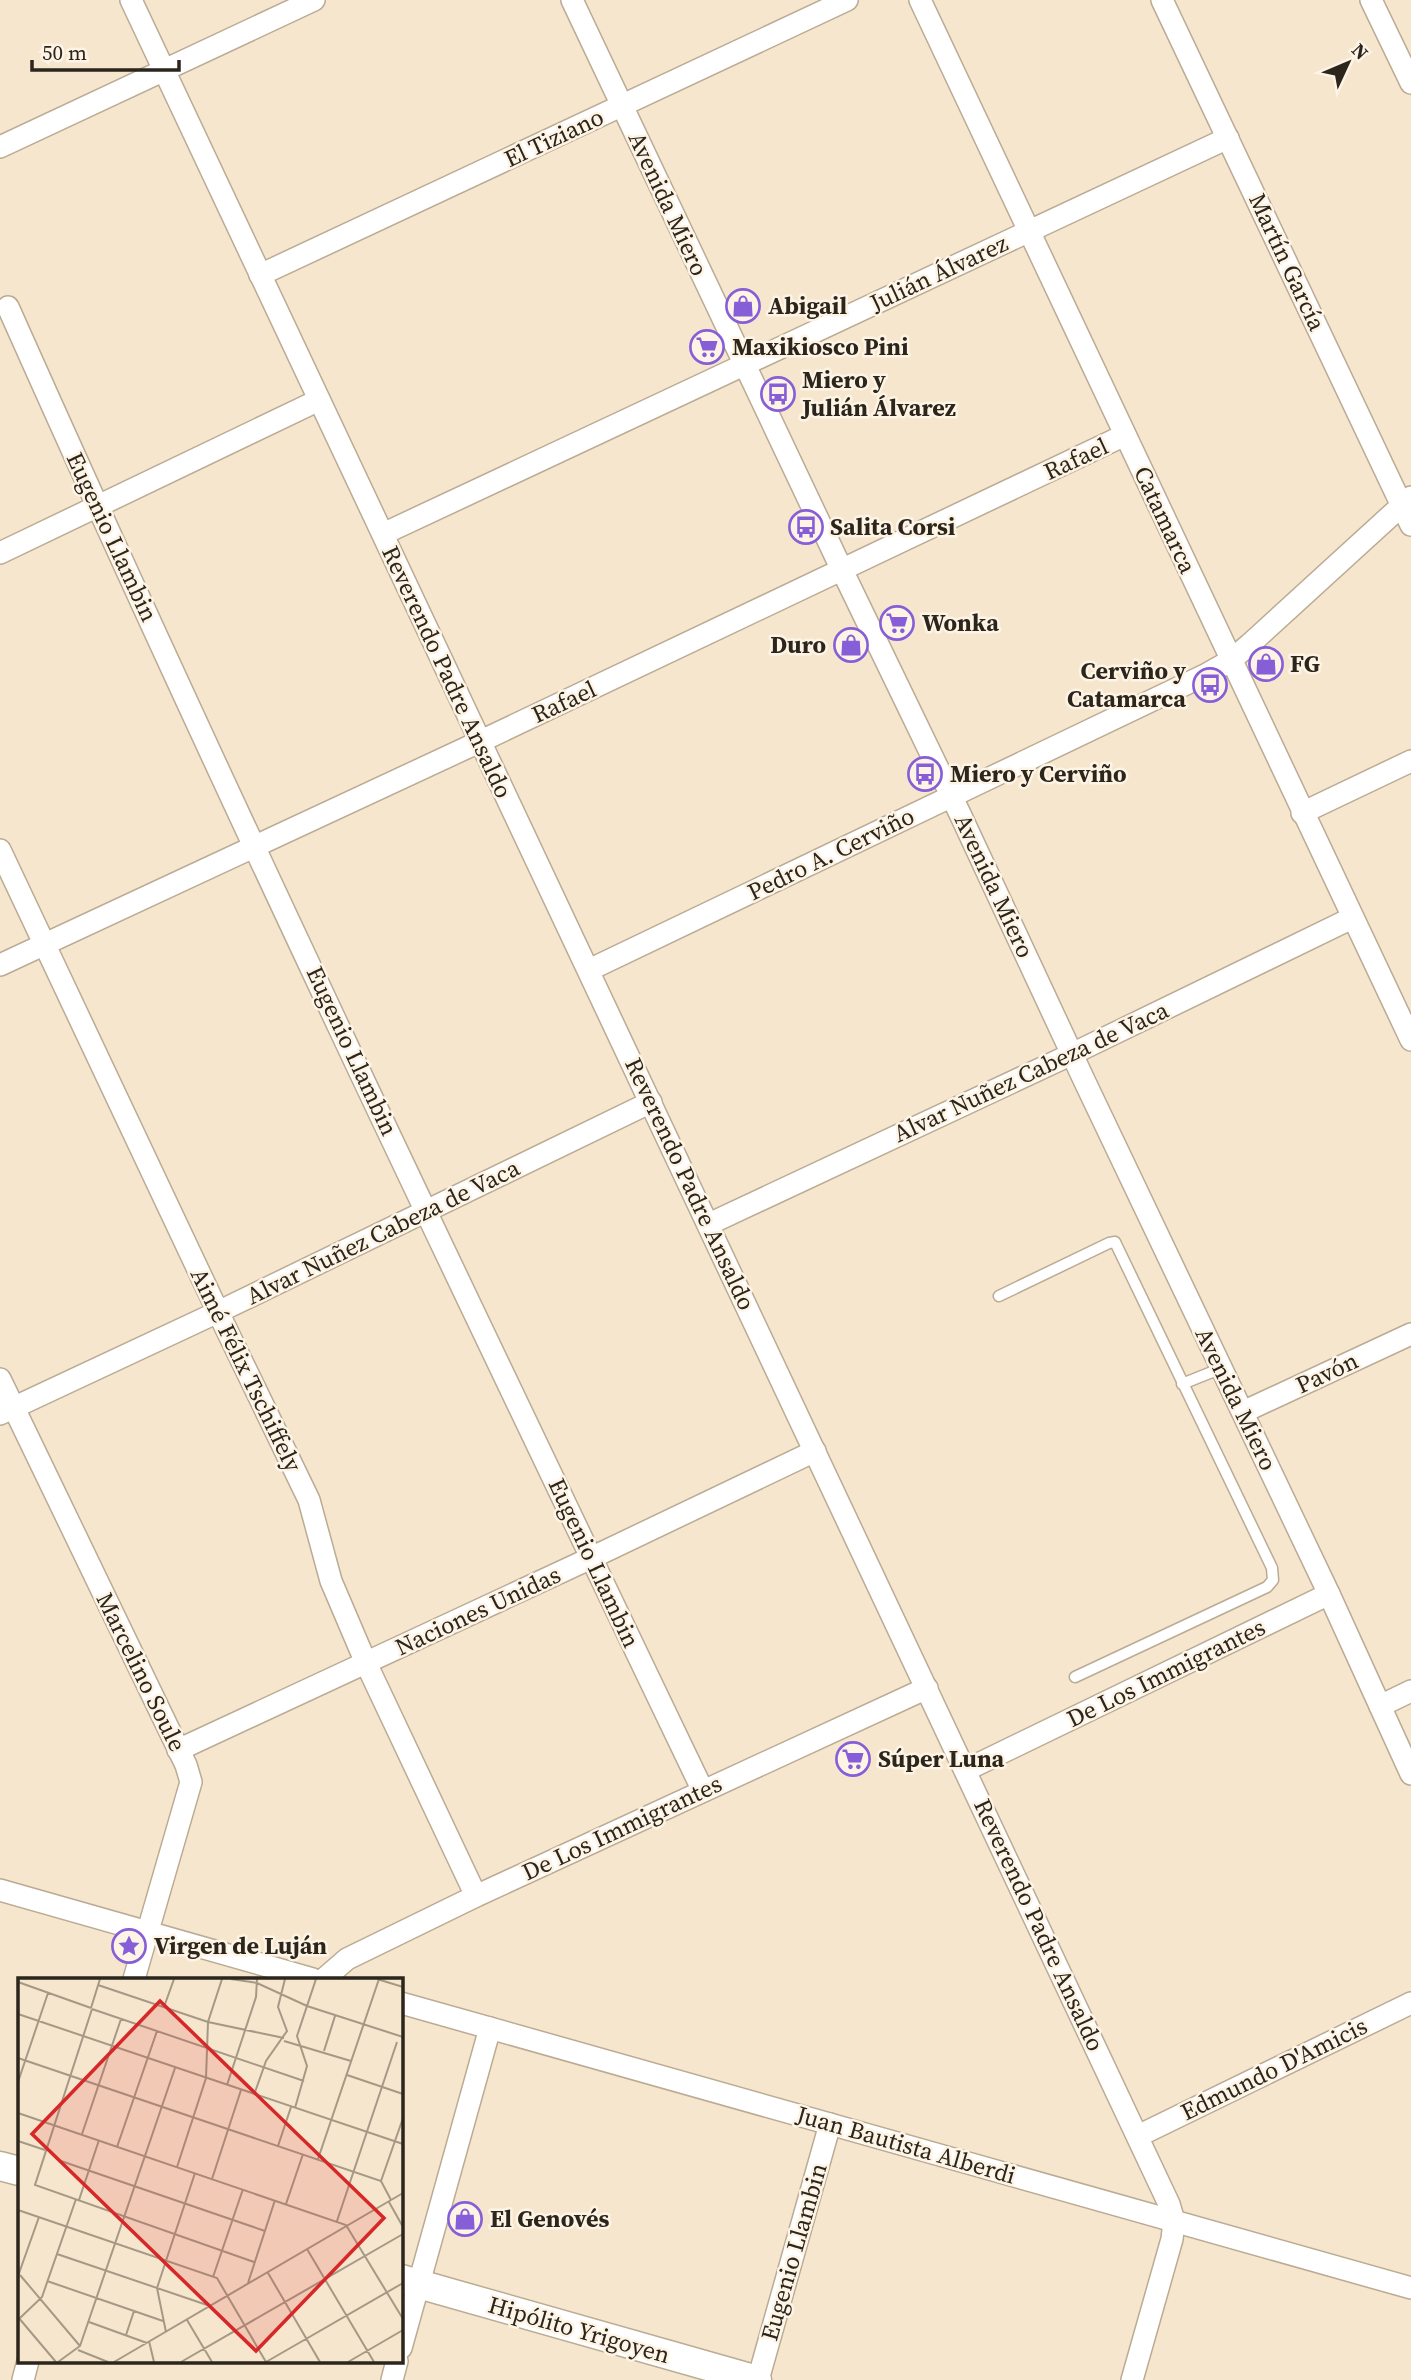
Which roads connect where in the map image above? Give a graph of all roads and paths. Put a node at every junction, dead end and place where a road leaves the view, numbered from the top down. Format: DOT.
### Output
graph roads {
  1 [pos="131,0"];
  2 [pos="314,0"];
  3 [pos="572,0"];
  4 [pos="847,0"];
  5 [pos="920,0"];
  6 [pos="1161,0"];
  7 [pos="1371,0"];
  8 [pos="1404,50"];
  9 [pos="164,70"];
  10 [pos="1411,83"];
  11 [pos="622,106"];
  12 [pos="1228,138"];
  13 [pos="0,147"];
  14 [pos="1029,231"];
  15 [pos="260,275"];
  16 [pos="8,307"];
  17 [pos="744,365"];
  18 [pos="319,400"];
  19 [pos="1125,435"];
  20 [pos="97,506"];
  21 [pos="1408,509"];
  22 [pos="383,534"];
  23 [pos="0,553"];
  24 [pos="842,570"];
  25 [pos="1230,661"];
  26 [pos="480,742"];
  27 [pos="1411,761"];
  28 [pos="951,795"];
  29 [pos="1303,813"];
  30 [pos="256,847"];
  31 [pos="0,850"];
  32 [pos="1352,918"];
  33 [pos="44,944"];
  34 [pos="0,965"];
  35 [pos="589,970"];
  36 [pos="1404,1010"];
  37 [pos="1411,1040"];
  38 [pos="1072,1054"];
  39 [pos="651,1102"];
  40 [pos="427,1211"];
  41 [pos="709,1224"];
  42 [pos="999,1296"];
  43 [pos="218,1312"];
  44 [pos="1411,1334"];
  45 [pos="1222,1368"];
  46 [pos="0,1379"];
  47 [pos="1182,1384"];
  48 [pos="7,1411"];
  49 [pos="1243,1412"];
  50 [pos="816,1451"];
  51 [pos="592,1558"];
  52 [pos="1329,1594"];
  53 [pos="366,1663"];
  54 [pos="1075,1677"];
  55 [pos="927,1688"];
  56 [pos="1411,1691"];
  57 [pos="1380,1706"];
  58 [pos="178,1750"];
  59 [pos="966,1770"];
  60 [pos="1411,1774"];
  61 [pos="703,1791"];
  62 [pos="0,1890"];
  63 [pos="476,1896"];
  64 [pos="147,1932"];
  65 [pos="134,1978"];
  66 [pos="309,1978"];
  67 [pos="325,1978"];
  68 [pos="402,2003"];
  69 [pos="1411,2003"];
  70 [pos="490,2028"];
  71 [pos="830,2124"];
  72 [pos="1138,2136"];
  73 [pos="0,2166"];
  74 [pos="18,2171"];
  75 [pos="1174,2221"];
  76 [pos="410,2282"];
  77 [pos="1411,2288"];
  78 [pos="402,2341"];
  79 [pos="29,2362"];
  80 [pos="397,2362"];
  81 [pos="23,2380"];
  82 [pos="392,2380"];
  83 [pos="758,2380"];
  84 [pos="1132,2380"];
  1 -- 9 [label="street, Reverendo Padre Ansaldo"];
  2 -- 9 [label="street"];
  3 -- 11 [label="street, Avenida Miero"];
  4 -- 11 [label="street, El Tiziano"];
  5 -- 14 [label="street, Catamarca"];
  6 -- 12 [label="street, Martín García"];
  7 -- 8 [label="street"];
  8 -- 10 [label="street"];
  9 -- 13 [label="street"];
  9 -- 15 [label="street, Reverendo Padre Ansaldo"];
  11 -- 15 [label="street, El Tiziano"];
  11 -- 17 [label="street, Avenida Miero"];
  12 -- 14 [label="street, Julián Álvarez"];
  12 -- 21 [label="street, Martín García"];
  14 -- 17 [label="street, Julián Álvarez"];
  14 -- 19 [label="street, Catamarca"];
  15 -- 18 [label="street, Reverendo Padre Ansaldo"];
  16 -- 20 [label="street, Eugenio Llambin"];
  17 -- 22 [label="street, Julián Álvarez"];
  17 -- 24 [label="street, Avenida Miero"];
  18 -- 20 [label="street"];
  18 -- 22 [label="street, Reverendo Padre Ansaldo"];
  19 -- 24 [label="street, Rafael"];
  19 -- 25 [label="street, Catamarca"];
  20 -- 23 [label="street"];
  20 -- 30 [label="street, Eugenio Llambin"];
  21 -- 25 [label="street, Pedro A. Cerviño"];
  22 -- 26 [label="street, Reverendo Padre Ansaldo"];
  24 -- 26 [label="street, Rafael"];
  24 -- 28 [label="street, Avenida Miero"];
  25 -- 28 [label="street, Pedro A. Cerviño"];
  25 -- 29 [label="street, Catamarca"];
  26 -- 30 [label="street, Rafael"];
  26 -- 35 [label="street, Reverendo Padre Ansaldo"];
  27 -- 29 [label="street"];
  28 -- 35 [label="street, Pedro A. Cerviño"];
  28 -- 38 [label="street, Avenida Miero"];
  29 -- 32 [label="street, Catamarca"];
  30 -- 33 [label="street, Rafael"];
  30 -- 40 [label="street, Eugenio Llambin"];
  31 -- 33 [label="street, Aimé Félix Tschiffely"];
  32 -- 36 [label="street, Catamarca"];
  32 -- 38 [label="street, Alvar Nuñez Cabeza de Vaca"];
  33 -- 34 [label="street, Rafael"];
  33 -- 43 [label="street, Aimé Félix Tschiffely"];
  35 -- 39 [label="street, Reverendo Padre Ansaldo"];
  36 -- 37 [label="street, Catamarca"];
  38 -- 41 [label="street, Alvar Nuñez Cabeza de Vaca"];
  38 -- 45 [label="street, Avenida Miero"];
  39 -- 40 [label="street, Alvar Nuñez Cabeza de Vaca"];
  39 -- 41 [label="street, Reverendo Padre Ansaldo"];
  40 -- 43 [label="street, Alvar Nuñez Cabeza de Vaca"];
  40 -- 51 [label="street, Eugenio Llambin"];
  41 -- 50 [label="street, Reverendo Padre Ansaldo"];
  42 -- 47 [label="lane"];
  43 -- 48 [label="street, Alvar Nuñez Cabeza de Vaca"];
  43 -- 53 [label="street, Aimé Félix Tschiffely"];
  44 -- 49 [label="street, Pavón"];
  45 -- 47 [label="lane"];
  45 -- 49 [label="street, Avenida Miero"];
  46 -- 48 [label="street, Marcelino Soule"];
  47 -- 54 [label="lane"];
  48 -- 58 [label="street, Marcelino Soule"];
  49 -- 52 [label="street, Avenida Miero"];
  50 -- 51 [label="street, Naciones Unidas"];
  50 -- 55 [label="street, Reverendo Padre Ansaldo"];
  51 -- 53 [label="street, Naciones Unidas"];
  51 -- 61 [label="street, Eugenio Llambin"];
  52 -- 57 [label="street, Avenida Miero"];
  52 -- 59 [label="street, De Los Immigrantes"];
  53 -- 58 [label="street, Naciones Unidas"];
  53 -- 63 [label="street, Aimé Félix Tschiffely"];
  55 -- 59 [label="street, Reverendo Padre Ansaldo"];
  55 -- 61 [label="street, De Los Immigrantes"];
  56 -- 57 [label="street"];
  57 -- 60 [label="street, Avenida Miero"];
  58 -- 64 [label="street, Marcelino Soule"];
  59 -- 72 [label="street, Reverendo Padre Ansaldo"];
  61 -- 63 [label="street, De Los Immigrantes"];
  62 -- 64 [label="street"];
  63 -- 67 [label="street, De Los Immigrantes"];
  64 -- 65 [label="street, Marcelino Soule"];
  64 -- 66 [label="street"];
  68 -- 70 [label="street, Juan Bautista Alberdi"];
  69 -- 72 [label="street, Edmundo D'Amicis"];
  70 -- 71 [label="street, Juan Bautista Alberdi"];
  70 -- 76 [label="street"];
  71 -- 75 [label="street, Juan Bautista Alberdi"];
  71 -- 83 [label="street, Eugenio Llambin"];
  72 -- 75 [label="street, Reverendo Padre Ansaldo"];
  73 -- 74 [label="street"];
  75 -- 77 [label="street, Juan Bautista Alberdi"];
  75 -- 84 [label="street"];
  76 -- 78 [label="street"];
  76 -- 83 [label="street, Hipólito Yrigoyen"];
  79 -- 81 [label="street"];
  80 -- 82 [label="street"];
}
